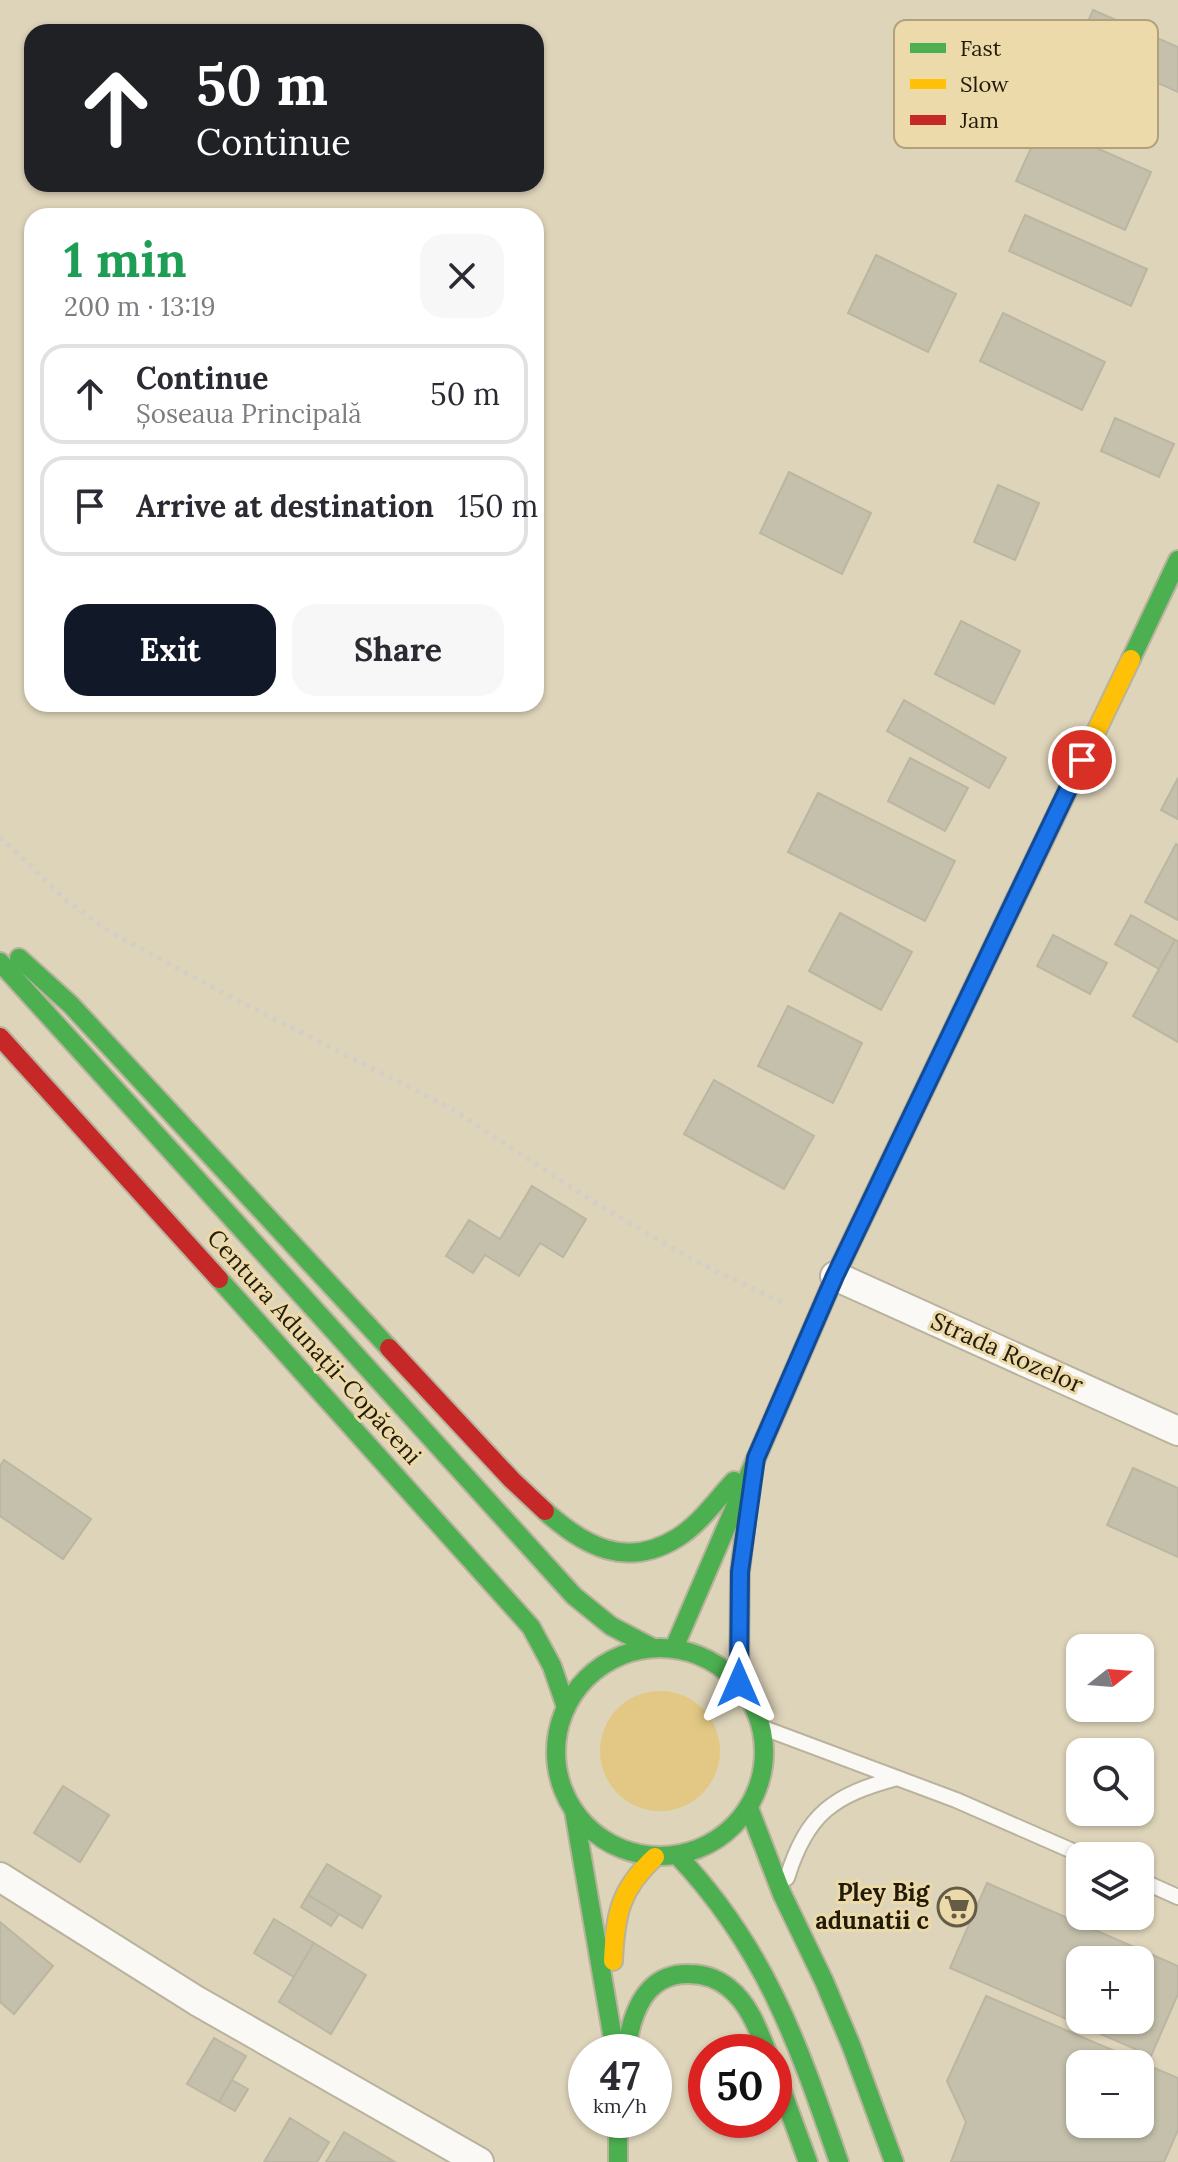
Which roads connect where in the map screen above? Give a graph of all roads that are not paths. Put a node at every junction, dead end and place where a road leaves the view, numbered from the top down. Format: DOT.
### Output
graph roads {
  1 [pos="1178,560"];
  2 [pos="0,941"];
  3 [pos="0,962"];
  4 [pos="0,1037"];
  5 [pos="835,1276"];
  6 [pos="1178,1431"];
  7 [pos="756,1458"];
  8 [pos="653,1648"];
  9 [pos="674,1648"];
  10 [pos="739,1683"];
  11 [pos="566,1707"];
  12 [pos="761,1727"];
  13 [pos="898,1777"];
  14 [pos="749,1808"];
  15 [pos="574,1811"];
  16 [pos="1066,1848"];
  17 [pos="678,1856"];
  18 [pos="655,1857"];
  19 [pos="0,1877"];
  20 [pos="1154,1886"];
  21 [pos="782,1894"];
  22 [pos="1178,1897"];
  23 [pos="612,2034"];
  24 [pos="615,2034"];
  25 [pos="629,2034"];
  26 [pos="759,2034"];
  27 [pos="792,2118"];
  28 [pos="618,2138"];
  29 [pos="479,2162"];
  30 [pos="618,2162"];
  31 [pos="808,2162"];
  32 [pos="839,2162"];
  33 [pos="894,2162"];
  1 -- 5 [label="main road"];
  2 -- 7 [label="main road"];
  3 -- 8 [label="main road, Centura Adunații-Copăceni"];
  4 -- 11 [label="main road, Centura Adunații-Copăceni"];
  5 -- 6 [label="street, Strada Rozelor"];
  5 -- 7 [label="main road"];
  7 -- 9 [label="main road"];
  7 -- 10 [label="main road"];
  8 -- 9 [label="main road"];
  8 -- 11 [label="main road"];
  9 -- 10 [label="main road"];
  10 -- 12 [label="main road"];
  11 -- 15 [label="main road"];
  12 -- 13 [label="lane"];
  12 -- 14 [label="main road"];
  13 -- 16 [label="lane"];
  13 -- 21 [label="lane"];
  14 -- 17 [label="main road"];
  14 -- 21 [label="main road"];
  15 -- 18 [label="main road"];
  15 -- 23 [label="main road"];
  17 -- 18 [label="main road"];
  17 -- 32 [label="main road"];
  18 -- 24 [label="main road"];
  19 -- 29 [label="street"];
  20 -- 22 [label="lane"];
  21 -- 33 [label="main road"];
  25 -- 26 [label="main road"];
  27 -- 31 [label="main road"];
  28 -- 30 [label="main road"];
}
